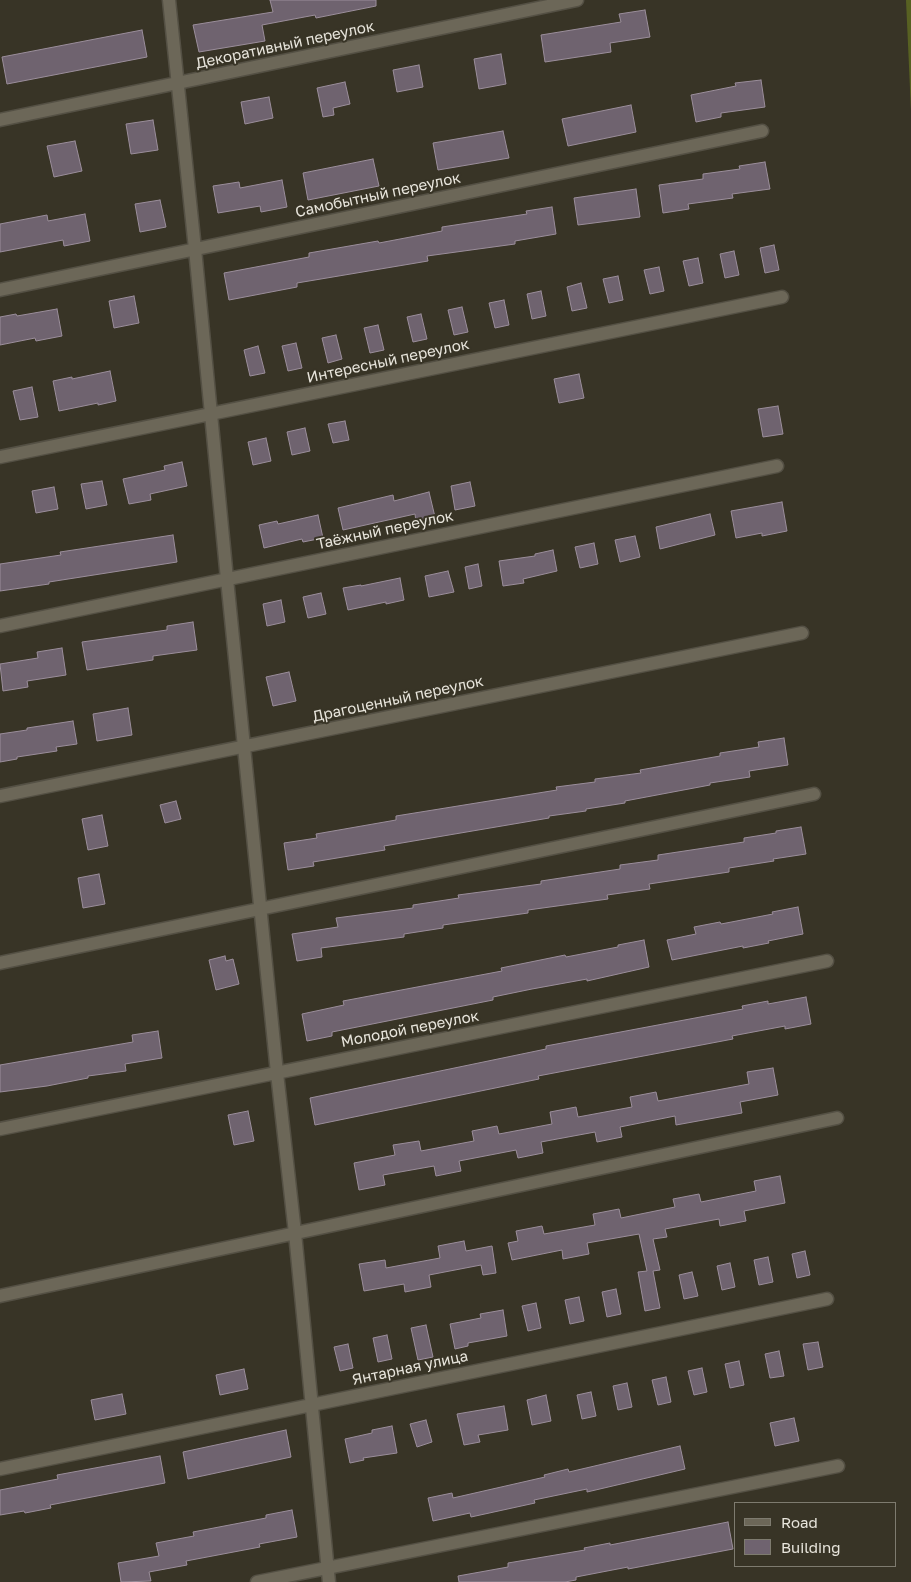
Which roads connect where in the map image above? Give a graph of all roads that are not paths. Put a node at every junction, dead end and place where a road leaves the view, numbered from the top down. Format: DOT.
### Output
graph roads {
  1 [pos="169,0"];
  2 [pos="577,0"];
  3 [pos="177,84"];
  4 [pos="0,120"];
  5 [pos="762,131"];
  6 [pos="196,249"];
  7 [pos="0,290"];
  8 [pos="782,297"];
  9 [pos="212,414"];
  10 [pos="0,457"];
  11 [pos="777,466"];
  12 [pos="227,580"];
  13 [pos="0,626"];
  14 [pos="802,633"];
  15 [pos="245,746"];
  16 [pos="814,794"];
  17 [pos="0,796"];
  18 [pos="262,908"];
  19 [pos="827,961"];
  20 [pos="0,962"];
  21 [pos="277,1073"];
  22 [pos="837,1118"];
  23 [pos="0,1129"];
  24 [pos="295,1233"];
  25 [pos="0,1296"];
  26 [pos="827,1299"];
  27 [pos="311,1405"];
  28 [pos="838,1466"];
  29 [pos="0,1469"];
  30 [pos="328,1568"];
  31 [pos="257,1582"];
  32 [pos="329,1582"];
  1 -- 3 [label="street"];
  2 -- 3 [label="street, Декоративный переулок"];
  3 -- 4 [label="street, Декоративный переулок"];
  3 -- 6 [label="street"];
  5 -- 6 [label="street, Самобытный переулок"];
  6 -- 7 [label="street, Самобытный переулок"];
  6 -- 9 [label="street"];
  8 -- 9 [label="street, Интересный переулок"];
  9 -- 10 [label="street, Интересный переулок"];
  9 -- 12 [label="street"];
  11 -- 12 [label="street, Таёжный переулок"];
  12 -- 13 [label="street, Таёжный переулок"];
  12 -- 15 [label="street"];
  14 -- 15 [label="street, Драгоценный переулок"];
  15 -- 17 [label="street, Драгоценный переулок"];
  15 -- 18 [label="street"];
  16 -- 18 [label="street"];
  18 -- 20 [label="street"];
  18 -- 21 [label="street"];
  19 -- 21 [label="street, Молодой переулок"];
  21 -- 23 [label="street, Молодой переулок"];
  21 -- 24 [label="street"];
  22 -- 24 [label="street"];
  24 -- 25 [label="street"];
  24 -- 27 [label="street"];
  26 -- 27 [label="street, Янтарная улица"];
  27 -- 29 [label="street, Янтарная улица"];
  27 -- 30 [label="street"];
  28 -- 30 [label="street"];
  30 -- 31 [label="street"];
  30 -- 32 [label="street"];
}
